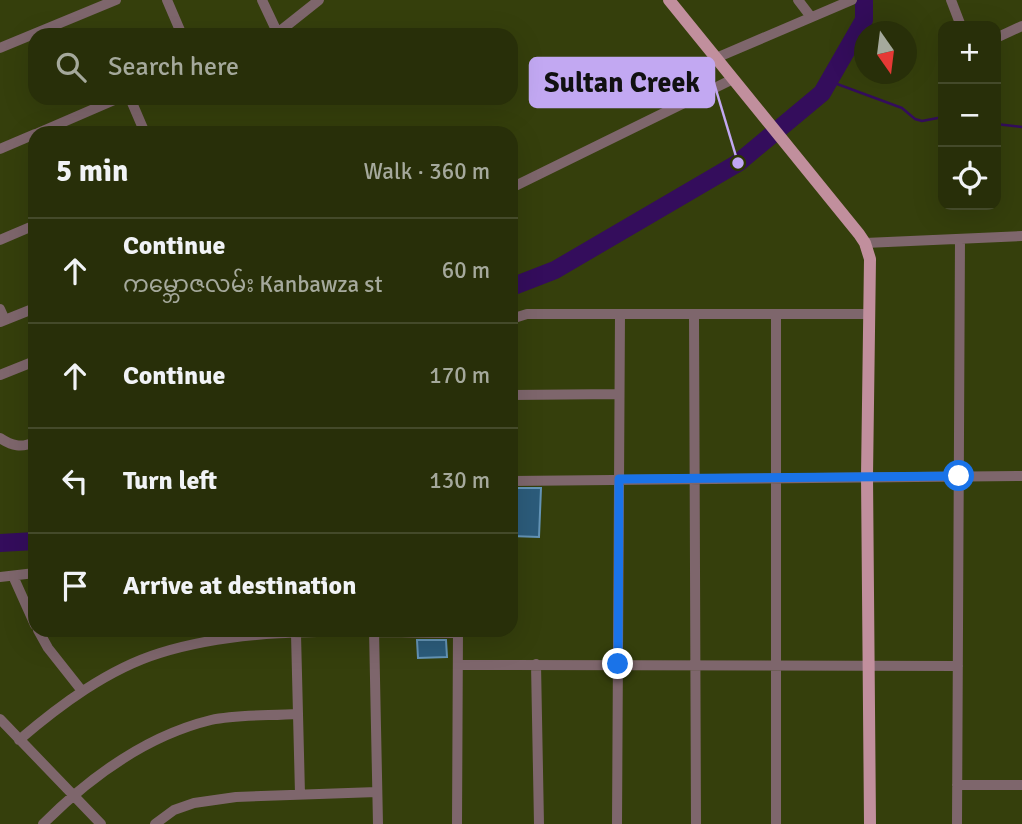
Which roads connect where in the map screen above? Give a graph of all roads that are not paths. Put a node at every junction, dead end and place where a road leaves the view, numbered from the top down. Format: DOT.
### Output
graph roads {
  1 [pos="116,0"];
  2 [pos="167,0"];
  3 [pos="262,0"];
  4 [pos="318,0"];
  5 [pos="669,0"];
  6 [pos="798,0"];
  7 [pos="852,0"];
  8 [pos="951,0"];
  9 [pos="811,18"];
  10 [pos="959,21"];
  11 [pos="1022,26"];
  12 [pos="48,28"];
  13 [pos="179,28"];
  14 [pos="274,28"];
  15 [pos="283,28"];
  16 [pos="28,36"];
  17 [pos="1001,36"];
  18 [pos="0,48"];
  19 [pos="716,58"];
  20 [pos="733,79"];
  21 [pos="103,105"];
  22 [pos="133,105"];
  23 [pos="54,126"];
  24 [pos="142,126"];
  25 [pos="28,137"];
  26 [pos="0,149"];
  27 [pos="518,185"];
  28 [pos="28,228"];
  29 [pos="1022,236"];
  30 [pos="960,239"];
  31 [pos="0,240"];
  32 [pos="865,243"];
  33 [pos="0,309"];
  34 [pos="28,311"];
  35 [pos="620,314"];
  36 [pos="694,314"];
  37 [pos="776,314"];
  38 [pos="869,314"];
  39 [pos="518,317"];
  40 [pos="2,321"];
  41 [pos="28,364"];
  42 [pos="0,375"];
  43 [pos="620,394"];
  44 [pos="518,395"];
  45 [pos="0,438"];
  46 [pos="28,445"];
  47 [pos="959,476"];
  48 [pos="1022,476"];
  49 [pos="867,477"];
  50 [pos="776,478"];
  51 [pos="619,479"];
  52 [pos="695,479"];
  53 [pos="518,481"];
  54 [pos="28,574"];
  55 [pos="13,576"];
  56 [pos="0,577"];
  57 [pos="28,609"];
  58 [pos="42,637"];
  59 [pos="231,637"];
  60 [pos="296,637"];
  61 [pos="374,637"];
  62 [pos="458,637"];
  63 [pos="537,664"];
  64 [pos="618,664"];
  65 [pos="458,665"];
  66 [pos="695,665"];
  67 [pos="776,665"];
  68 [pos="869,666"];
  69 [pos="958,666"];
  70 [pos="82,691"];
  71 [pos="297,714"];
  72 [pos="0,719"];
  73 [pos="19,740"];
  74 [pos="957,785"];
  75 [pos="1022,785"];
  76 [pos="377,792"];
  77 [pos="300,794"];
  78 [pos="72,795"];
  79 [pos="43,824"];
  80 [pos="101,824"];
  81 [pos="155,824"];
  82 [pos="378,824"];
  83 [pos="457,824"];
  84 [pos="539,824"];
  85 [pos="617,824"];
  86 [pos="696,824"];
  87 [pos="776,824"];
  88 [pos="870,824"];
  89 [pos="957,824"];
  1 -- 12 [label="street"];
  2 -- 13 [label="street"];
  3 -- 14 [label="street"];
  4 -- 15 [label="street"];
  5 -- 19 [label="main road"];
  6 -- 9 [label="street"];
  7 -- 9 [label="street"];
  8 -- 10 [label="street"];
  9 -- 19 [label="street"];
  11 -- 17 [label="street"];
  16 -- 18 [label="street"];
  19 -- 20 [label="main road"];
  20 -- 27 [label="street"];
  20 -- 32 [label="main road"];
  21 -- 23 [label="street"];
  22 -- 24 [label="street"];
  25 -- 26 [label="street"];
  28 -- 31 [label="street"];
  29 -- 30 [label="street"];
  30 -- 32 [label="street"];
  30 -- 47 [label="street"];
  32 -- 38 [label="main road"];
  33 -- 40 [label="street"];
  34 -- 40 [label="street"];
  35 -- 36 [label="street"];
  35 -- 39 [label="street"];
  35 -- 43 [label="street"];
  36 -- 37 [label="street"];
  36 -- 52 [label="street"];
  37 -- 38 [label="street"];
  37 -- 50 [label="street"];
  38 -- 49 [label="main road"];
  41 -- 42 [label="street"];
  43 -- 44 [label="street"];
  43 -- 51 [label="street"];
  45 -- 46 [label="street"];
  47 -- 48 [label="street"];
  47 -- 49 [label="street"];
  47 -- 69 [label="street"];
  49 -- 50 [label="street"];
  49 -- 68 [label="main road"];
  50 -- 52 [label="street"];
  50 -- 67 [label="street"];
  51 -- 52 [label="street"];
  51 -- 53 [label="street"];
  51 -- 64 [label="street"];
  52 -- 66 [label="street"];
  54 -- 55 [label="street"];
  55 -- 56 [label="street"];
  55 -- 57 [label="street"];
  58 -- 70 [label="street"];
  59 -- 70 [label="street"];
  60 -- 71 [label="street"];
  61 -- 76 [label="street"];
  62 -- 65 [label="street"];
  63 -- 64 [label="street"];
  63 -- 65 [label="street"];
  63 -- 84 [label="street"];
  64 -- 66 [label="street"];
  64 -- 85 [label="street"];
  65 -- 83 [label="street"];
  66 -- 67 [label="street"];
  66 -- 86 [label="street"];
  67 -- 68 [label="street"];
  67 -- 87 [label="street"];
  68 -- 69 [label="street"];
  68 -- 88 [label="main road"];
  69 -- 74 [label="street"];
  70 -- 73 [label="street"];
  71 -- 77 [label="street"];
  71 -- 78 [label="street"];
  72 -- 73 [label="street"];
  73 -- 78 [label="street"];
  74 -- 75 [label="street"];
  74 -- 89 [label="street"];
  76 -- 77 [label="street"];
  76 -- 82 [label="street"];
  77 -- 81 [label="street"];
  78 -- 79 [label="street"];
  78 -- 80 [label="street"];
}
